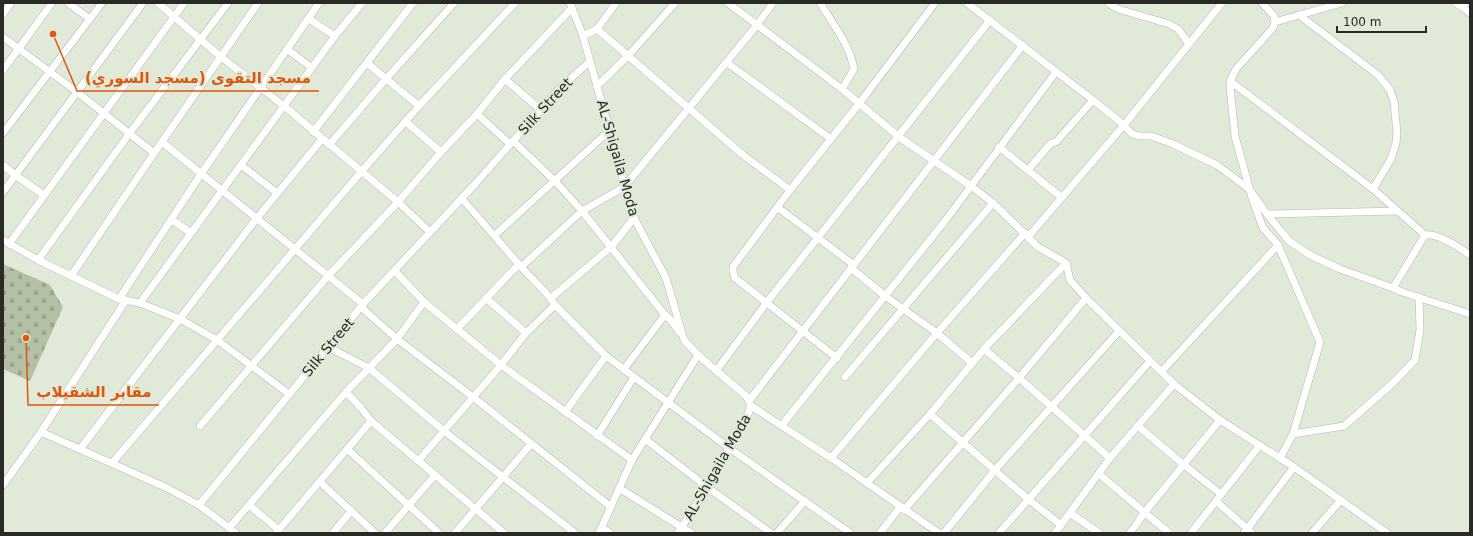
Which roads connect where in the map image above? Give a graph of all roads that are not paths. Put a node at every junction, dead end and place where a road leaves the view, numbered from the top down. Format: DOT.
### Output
graph roads {
  1 [pos="11,3"];
  2 [pos="52,3"];
  3 [pos="68,3"];
  4 [pos="102,3"];
  5 [pos="143,3"];
  6 [pos="158,3"];
  7 [pos="184,3"];
  8 [pos="228,3"];
  9 [pos="258,3"];
  10 [pos="319,3"];
  11 [pos="362,3"];
  12 [pos="413,3"];
  13 [pos="454,3"];
  14 [pos="515,3"];
  15 [pos="616,3"];
  16 [pos="675,3"];
  17 [pos="728,3"];
  18 [pos="773,3"];
  19 [pos="820,3"];
  20 [pos="935,3"];
  21 [pos="967,3"];
  22 [pos="1108,3"];
  23 [pos="1222,3"];
  24 [pos="1262,3"];
  25 [pos="1342,3"];
  26 [pos="1461,4"];
  27 [pos="571,6"];
  28 [pos="1470,13"];
  29 [pos="3,14"];
  30 [pos="1299,16"];
  31 [pos="174,17"];
  32 [pos="90,19"];
  33 [pos="309,19"];
  34 [pos="990,20"];
  35 [pos="1275,22"];
  36 [pos="757,25"];
  37 [pos="597,29"];
  38 [pos="335,36"];
  39 [pos="583,36"];
  40 [pos="3,37"];
  41 [pos="201,40"];
  42 [pos="1189,44"];
  43 [pos="1023,45"];
  44 [pos="18,48"];
  45 [pos="287,49"];
  46 [pos="628,56"];
  47 [pos="220,57"];
  48 [pos="590,61"];
  49 [pos="726,62"];
  50 [pos="367,63"];
  51 [pos="312,68"];
  52 [pos="3,70"];
  53 [pos="49,72"];
  54 [pos="1056,72"];
  55 [pos="386,78"];
  56 [pos="505,79"];
  57 [pos="1230,81"];
  58 [pos="597,86"];
  59 [pos="261,88"];
  60 [pos="842,89"];
  61 [pos="77,92"];
  62 [pos="1094,100"];
  63 [pos="858,104"];
  64 [pos="284,106"];
  65 [pos="419,106"];
  66 [pos="688,108"];
  67 [pos="541,110"];
  68 [pos="104,113"];
  69 [pos="477,114"];
  70 [pos="406,122"];
  71 [pos="1124,125"];
  72 [pos="610,130"];
  73 [pos="313,132"];
  74 [pos="3,133"];
  75 [pos="129,134"];
  76 [pos="899,137"];
  77 [pos="322,139"];
  78 [pos="831,139"];
  79 [pos="162,142"];
  80 [pos="511,142"];
  81 [pos="329,145"];
  82 [pos="999,147"];
  83 [pos="441,152"];
  84 [pos="154,153"];
  85 [pos="934,160"];
  86 [pos="3,165"];
  87 [pos="242,165"];
  88 [pos="1028,170"];
  89 [pos="361,172"];
  90 [pos="201,174"];
  91 [pos="15,175"];
  92 [pos="555,181"];
  93 [pos="971,186"];
  94 [pos="624,187"];
  95 [pos="1249,189"];
  96 [pos="1373,189"];
  97 [pos="222,190"];
  98 [pos="790,190"];
  99 [pos="3,192"];
  100 [pos="277,193"];
  101 [pos="44,195"];
  102 [pos="461,198"];
  103 [pos="1061,198"];
  104 [pos="398,202"];
  105 [pos="993,203"];
  106 [pos="777,207"];
  107 [pos="582,211"];
  108 [pos="1397,211"];
  109 [pos="1267,214"];
  110 [pos="257,218"];
  111 [pos="634,218"];
  112 [pos="172,220"];
  113 [pos="190,232"];
  114 [pos="430,232"];
  115 [pos="1026,235"];
  116 [pos="1425,235"];
  117 [pos="495,236"];
  118 [pos="817,238"];
  119 [pos="6,242"];
  120 [pos="1278,245"];
  121 [pos="610,247"];
  122 [pos="294,249"];
  123 [pos="1470,256"];
  124 [pos="38,260"];
  125 [pos="1066,263"];
  126 [pos="520,265"];
  127 [pos="852,267"];
  128 [pos="395,271"];
  129 [pos="71,276"];
  130 [pos="328,276"];
  131 [pos="1394,288"];
  132 [pos="885,296"];
  133 [pos="1419,297"];
  134 [pos="486,298"];
  135 [pos="1086,298"];
  136 [pos="123,299"];
  137 [pos="553,301"];
  138 [pos="424,302"];
  139 [pos="766,302"];
  140 [pos="140,303"];
  141 [pos="362,306"];
  142 [pos="904,309"];
  143 [pos="1470,314"];
  144 [pos="665,316"];
  145 [pos="180,319"];
  146 [pos="457,329"];
  147 [pos="1119,331"];
  148 [pos="803,332"];
  149 [pos="526,333"];
  150 [pos="937,333"];
  151 [pos="682,335"];
  152 [pos="397,338"];
  153 [pos="217,340"];
  154 [pos="328,348"];
  155 [pos="984,349"];
  156 [pos="606,356"];
  157 [pos="698,356"];
  158 [pos="837,358"];
  159 [pos="1150,360"];
  160 [pos="972,363"];
  161 [pos="501,365"];
  162 [pos="251,366"];
  163 [pos="369,368"];
  164 [pos="624,369"];
  165 [pos="716,371"];
  166 [pos="1161,372"];
  167 [pos="634,377"];
  168 [pos="845,377"];
  169 [pos="1019,378"];
  170 [pos="1174,384"];
  171 [pos="346,392"];
  172 [pos="289,394"];
  173 [pos="473,397"];
  174 [pos="668,403"];
  175 [pos="750,403"];
  176 [pos="1051,407"];
  177 [pos="565,412"];
  178 [pos="930,414"];
  179 [pos="1220,420"];
  180 [pos="371,421"];
  181 [pos="782,425"];
  182 [pos="200,426"];
  183 [pos="1138,426"];
  184 [pos="444,431"];
  185 [pos="41,432"];
  186 [pos="1293,434"];
  187 [pos="1083,435"];
  188 [pos="598,436"];
  189 [pos="645,439"];
  190 [pos="963,442"];
  191 [pos="531,444"];
  192 [pos="1260,445"];
  193 [pos="729,448"];
  194 [pos="80,449"];
  195 [pos="347,449"];
  196 [pos="831,458"];
  197 [pos="1110,458"];
  198 [pos="1280,458"];
  199 [pos="632,460"];
  200 [pos="418,461"];
  201 [pos="112,463"];
  202 [pos="1184,465"];
  203 [pos="1294,467"];
  204 [pos="995,470"];
  205 [pos="1099,474"];
  206 [pos="435,475"];
  207 [pos="502,478"];
  208 [pos="320,482"];
  209 [pos="867,483"];
  210 [pos="3,485"];
  211 [pos="707,487"];
  212 [pos="619,488"];
  213 [pos="1221,494"];
  214 [pos="1028,499"];
  215 [pos="1341,500"];
  216 [pos="805,501"];
  217 [pos="1216,501"];
  218 [pos="199,505"];
  219 [pos="249,505"];
  220 [pos="409,505"];
  221 [pos="611,507"];
  222 [pos="902,508"];
  223 [pos="476,509"];
  224 [pos="351,511"];
  225 [pos="1145,512"];
  226 [pos="1070,513"];
  227 [pos="1061,525"];
  228 [pos="229,528"];
  229 [pos="601,530"];
  230 [pos="680,530"];
  231 [pos="278,532"];
  232 [pos="934,532"];
  233 [pos="1248,532"];
  234 [pos="236,533"];
  235 [pos="333,533"];
  236 [pos="375,533"];
  237 [pos="385,533"];
  238 [pos="439,533"];
  239 [pos="456,533"];
  240 [pos="504,533"];
  241 [pos="575,533"];
  242 [pos="610,533"];
  243 [pos="691,533"];
  244 [pos="771,533"];
  245 [pos="777,533"];
  246 [pos="850,533"];
  247 [pos="880,533"];
  248 [pos="944,533"];
  249 [pos="999,533"];
  250 [pos="1055,533"];
  251 [pos="1099,533"];
  252 [pos="1130,533"];
  253 [pos="1169,533"];
  254 [pos="1191,533"];
  255 [pos="1312,533"];
  256 [pos="1387,533"];
  1 -- 29 [label="street"];
  2 -- 44 [label="street"];
  3 -- 32 [label="street"];
  4 -- 32 [label="street"];
  5 -- 61 [label="street"];
  6 -- 31 [label="street"];
  7 -- 31 [label="street"];
  8 -- 41 [label="street"];
  9 -- 47 [label="street"];
  10 -- 33 [label="street"];
  11 -- 38 [label="street"];
  12 -- 50 [label="street"];
  13 -- 55 [label="street"];
  14 -- 65 [label="street"];
  15 -- 37 [label="street"];
  16 -- 46 [label="street"];
  17 -- 36 [label="street"];
  18 -- 36 [label="street"];
  19 -- 60 [label="street"];
  20 -- 63 [label="street"];
  21 -- 34 [label="street"];
  22 -- 42 [label="street"];
  23 -- 42 [label="street"];
  24 -- 35 [label="street"];
  25 -- 30 [label="street"];
  26 -- 28 [label="street"];
  27 -- 39 [label="street, AL-Shigaila Moda"];
  27 -- 56 [label="street"];
  30 -- 35 [label="street"];
  30 -- 96 [label="street"];
  31 -- 41 [label="street"];
  31 -- 68 [label="street"];
  32 -- 53 [label="street"];
  33 -- 38 [label="street"];
  33 -- 45 [label="street"];
  34 -- 43 [label="street"];
  34 -- 76 [label="street"];
  35 -- 57 [label="street"];
  36 -- 49 [label="street"];
  36 -- 60 [label="street"];
  37 -- 39 [label="street"];
  37 -- 46 [label="street"];
  38 -- 51 [label="street"];
  39 -- 48 [label="street, AL-Shigaila Moda"];
  40 -- 44 [label="street"];
  41 -- 47 [label="street"];
  41 -- 75 [label="street"];
  42 -- 71 [label="street"];
  43 -- 54 [label="street"];
  43 -- 85 [label="street"];
  44 -- 52 [label="street"];
  44 -- 53 [label="street"];
  45 -- 51 [label="street"];
  45 -- 59 [label="street"];
  46 -- 58 [label="street"];
  46 -- 66 [label="street"];
  47 -- 59 [label="street"];
  47 -- 79 [label="street"];
  48 -- 58 [label="street, AL-Shigaila Moda"];
  48 -- 67 [label="street, Silk Street"];
  49 -- 66 [label="street"];
  49 -- 78 [label="street"];
  50 -- 55 [label="street"];
  50 -- 73 [label="street"];
  51 -- 64 [label="street"];
  53 -- 61 [label="street"];
  53 -- 74 [label="street"];
  54 -- 62 [label="street"];
  54 -- 82 [label="street"];
  55 -- 65 [label="street"];
  55 -- 81 [label="street"];
  56 -- 67 [label="street"];
  56 -- 69 [label="street"];
  57 -- 95 [label="street"];
  57 -- 96 [label="street"];
  58 -- 72 [label="street, AL-Shigaila Moda"];
  59 -- 64 [label="street"];
  59 -- 90 [label="street"];
  60 -- 63 [label="street"];
  61 -- 68 [label="street"];
  61 -- 91 [label="street"];
  62 -- 71 [label="street"];
  62 -- 88 [label="street"];
  63 -- 76 [label="street"];
  63 -- 78 [label="street"];
  64 -- 73 [label="street"];
  64 -- 87 [label="street"];
  65 -- 70 [label="street"];
  66 -- 94 [label="street"];
  66 -- 98 [label="street"];
  67 -- 80 [label="street, Silk Street"];
  68 -- 75 [label="street"];
  68 -- 101 [label="street"];
  69 -- 80 [label="street"];
  69 -- 83 [label="street"];
  70 -- 83 [label="street"];
  70 -- 89 [label="street"];
  71 -- 95 [label="street"];
  71 -- 103 [label="street"];
  72 -- 92 [label="street"];
  72 -- 94 [label="street, AL-Shigaila Moda"];
  73 -- 77 [label="street"];
  75 -- 84 [label="street"];
  75 -- 124 [label="street"];
  76 -- 85 [label="street"];
  76 -- 118 [label="street"];
  77 -- 81 [label="street"];
  77 -- 100 [label="street"];
  78 -- 98 [label="street"];
  79 -- 84 [label="street"];
  79 -- 90 [label="street"];
  80 -- 92 [label="street"];
  80 -- 102 [label="street, Silk Street"];
  81 -- 89 [label="street"];
  82 -- 88 [label="street"];
  82 -- 93 [label="street"];
  83 -- 104 [label="street"];
  84 -- 129 [label="street"];
  85 -- 93 [label="street"];
  85 -- 127 [label="street"];
  86 -- 91 [label="street"];
  87 -- 97 [label="street"];
  87 -- 100 [label="street"];
  88 -- 103 [label="street"];
  89 -- 104 [label="street"];
  89 -- 122 [label="street"];
  90 -- 97 [label="street"];
  90 -- 112 [label="street"];
  91 -- 99 [label="street"];
  91 -- 101 [label="street"];
  92 -- 107 [label="street"];
  92 -- 117 [label="street"];
  93 -- 105 [label="street"];
  93 -- 132 [label="street"];
  94 -- 107 [label="street"];
  94 -- 111 [label="street, AL-Shigaila Moda"];
  95 -- 109 [label="street"];
  95 -- 120 [label="street"];
  96 -- 108 [label="street"];
  97 -- 110 [label="street"];
  97 -- 113 [label="street"];
  98 -- 106 [label="street"];
  100 -- 110 [label="street"];
  101 -- 119 [label="street"];
  102 -- 114 [label="street, Silk Street"];
  102 -- 117 [label="street"];
  103 -- 115 [label="street"];
  104 -- 114 [label="street"];
  104 -- 130 [label="street"];
  105 -- 115 [label="street"];
  105 -- 142 [label="street"];
  106 -- 118 [label="street"];
  106 -- 139 [label="street"];
  107 -- 121 [label="street"];
  107 -- 126 [label="street"];
  108 -- 109 [label="street"];
  108 -- 116 [label="street"];
  109 -- 131 [label="street"];
  110 -- 122 [label="street"];
  110 -- 145 [label="street"];
  111 -- 121 [label="street"];
  111 -- 151 [label="street, AL-Shigaila Moda"];
  112 -- 113 [label="street"];
  112 -- 136 [label="street"];
  113 -- 140 [label="street"];
  114 -- 128 [label="street, Silk Street"];
  115 -- 125 [label="street"];
  115 -- 150 [label="street"];
  116 -- 123 [label="street"];
  116 -- 131 [label="street"];
  117 -- 126 [label="street"];
  118 -- 127 [label="street"];
  118 -- 139 [label="street"];
  119 -- 124 [label="street"];
  120 -- 166 [label="street"];
  120 -- 186 [label="street"];
  121 -- 137 [label="street"];
  121 -- 144 [label="street"];
  122 -- 130 [label="street"];
  122 -- 153 [label="street"];
  124 -- 129 [label="street"];
  125 -- 135 [label="street"];
  125 -- 155 [label="street"];
  126 -- 134 [label="street"];
  126 -- 137 [label="street"];
  127 -- 132 [label="street"];
  127 -- 148 [label="street"];
  128 -- 138 [label="street"];
  128 -- 141 [label="street, Silk Street"];
  129 -- 136 [label="street"];
  130 -- 141 [label="street"];
  130 -- 162 [label="street"];
  131 -- 133 [label="street"];
  132 -- 142 [label="street"];
  132 -- 158 [label="street"];
  133 -- 143 [label="street"];
  133 -- 186 [label="street"];
  134 -- 146 [label="street"];
  134 -- 149 [label="street"];
  135 -- 147 [label="street"];
  135 -- 169 [label="street"];
  136 -- 140 [label="street"];
  136 -- 185 [label="street"];
  137 -- 149 [label="street"];
  137 -- 156 [label="street"];
  138 -- 146 [label="street"];
  138 -- 152 [label="street"];
  139 -- 148 [label="street"];
  139 -- 165 [label="street"];
  140 -- 145 [label="street"];
  141 -- 152 [label="street"];
  141 -- 154 [label="street, Silk Street"];
  142 -- 150 [label="street"];
  142 -- 168 [label="street"];
  144 -- 151 [label="street"];
  144 -- 164 [label="street"];
  145 -- 153 [label="street"];
  145 -- 194 [label="street"];
  146 -- 161 [label="street"];
  147 -- 159 [label="street"];
  147 -- 176 [label="street"];
  148 -- 158 [label="street"];
  148 -- 175 [label="street"];
  149 -- 161 [label="street"];
  150 -- 160 [label="street"];
  150 -- 196 [label="street"];
  151 -- 157 [label="street, AL-Shigaila Moda"];
  152 -- 163 [label="street"];
  152 -- 173 [label="street"];
  153 -- 162 [label="street"];
  153 -- 201 [label="street"];
  154 -- 163 [label="street"];
  154 -- 172 [label="street, Silk Street"];
  155 -- 160 [label="street"];
  155 -- 169 [label="street"];
  156 -- 164 [label="street"];
  156 -- 177 [label="street"];
  157 -- 165 [label="street, AL-Shigaila Moda"];
  157 -- 174 [label="street"];
  158 -- 181 [label="street"];
  159 -- 166 [label="street"];
  159 -- 187 [label="street"];
  160 -- 178 [label="street"];
  161 -- 173 [label="street"];
  161 -- 177 [label="street"];
  162 -- 172 [label="street"];
  162 -- 182 [label="street"];
  163 -- 171 [label="street"];
  163 -- 184 [label="street"];
  164 -- 167 [label="street"];
  165 -- 175 [label="street, AL-Shigaila Moda"];
  166 -- 170 [label="street"];
  167 -- 174 [label="street"];
  167 -- 188 [label="street"];
  169 -- 176 [label="street"];
  169 -- 190 [label="street"];
  170 -- 179 [label="street"];
  170 -- 183 [label="street"];
  171 -- 180 [label="street"];
  171 -- 219 [label="street"];
  172 -- 218 [label="street, Silk Street"];
  173 -- 184 [label="street"];
  173 -- 191 [label="street"];
  174 -- 189 [label="street"];
  174 -- 193 [label="street"];
  175 -- 181 [label="street"];
  175 -- 193 [label="street, AL-Shigaila Moda"];
  176 -- 187 [label="street"];
  176 -- 204 [label="street"];
  177 -- 188 [label="street"];
  178 -- 190 [label="street"];
  178 -- 209 [label="street"];
  179 -- 192 [label="street"];
  179 -- 202 [label="street"];
  180 -- 195 [label="street"];
  180 -- 200 [label="street"];
  181 -- 196 [label="street"];
  183 -- 197 [label="street"];
  183 -- 202 [label="street"];
  184 -- 200 [label="street"];
  184 -- 207 [label="street"];
  185 -- 194 [label="street"];
  185 -- 210 [label="street"];
  186 -- 198 [label="street"];
  187 -- 197 [label="street"];
  187 -- 214 [label="street"];
  188 -- 199 [label="street"];
  189 -- 199 [label="street"];
  189 -- 211 [label="street"];
  190 -- 204 [label="street"];
  190 -- 222 [label="street"];
  191 -- 207 [label="street"];
  191 -- 221 [label="street"];
  192 -- 198 [label="street"];
  192 -- 213 [label="street"];
  193 -- 211 [label="street, AL-Shigaila Moda"];
  193 -- 216 [label="street"];
  194 -- 201 [label="street"];
  195 -- 208 [label="street"];
  195 -- 220 [label="street"];
  196 -- 209 [label="street"];
  197 -- 205 [label="street"];
  198 -- 203 [label="street"];
  199 -- 212 [label="street"];
  200 -- 206 [label="street"];
  201 -- 218 [label="street"];
  202 -- 213 [label="street"];
  202 -- 225 [label="street"];
  203 -- 215 [label="street"];
  203 -- 233 [label="street"];
  204 -- 214 [label="street"];
  204 -- 248 [label="street"];
  205 -- 225 [label="street"];
  205 -- 226 [label="street"];
  206 -- 220 [label="street"];
  206 -- 223 [label="street"];
  207 -- 223 [label="street"];
  207 -- 241 [label="street"];
  208 -- 224 [label="street"];
  208 -- 231 [label="street"];
  209 -- 222 [label="street"];
  211 -- 230 [label="street, AL-Shigaila Moda"];
  211 -- 244 [label="street"];
  212 -- 221 [label="street"];
  212 -- 230 [label="street"];
  213 -- 217 [label="street"];
  214 -- 227 [label="street"];
  214 -- 249 [label="street"];
  215 -- 255 [label="street"];
  215 -- 256 [label="street"];
  216 -- 245 [label="street"];
  216 -- 246 [label="street"];
  217 -- 233 [label="street"];
  217 -- 254 [label="street"];
  218 -- 228 [label="street"];
  219 -- 228 [label="street"];
  219 -- 231 [label="street"];
  220 -- 237 [label="street"];
  220 -- 238 [label="street"];
  221 -- 229 [label="street"];
  222 -- 232 [label="street"];
  222 -- 247 [label="street"];
  223 -- 239 [label="street"];
  223 -- 240 [label="street"];
  224 -- 235 [label="street"];
  224 -- 236 [label="street"];
  225 -- 252 [label="street"];
  225 -- 253 [label="street"];
  226 -- 227 [label="street"];
  226 -- 251 [label="street"];
  227 -- 250 [label="street"];
  228 -- 234 [label="street"];
  229 -- 242 [label="street"];
  230 -- 243 [label="street"];
}
